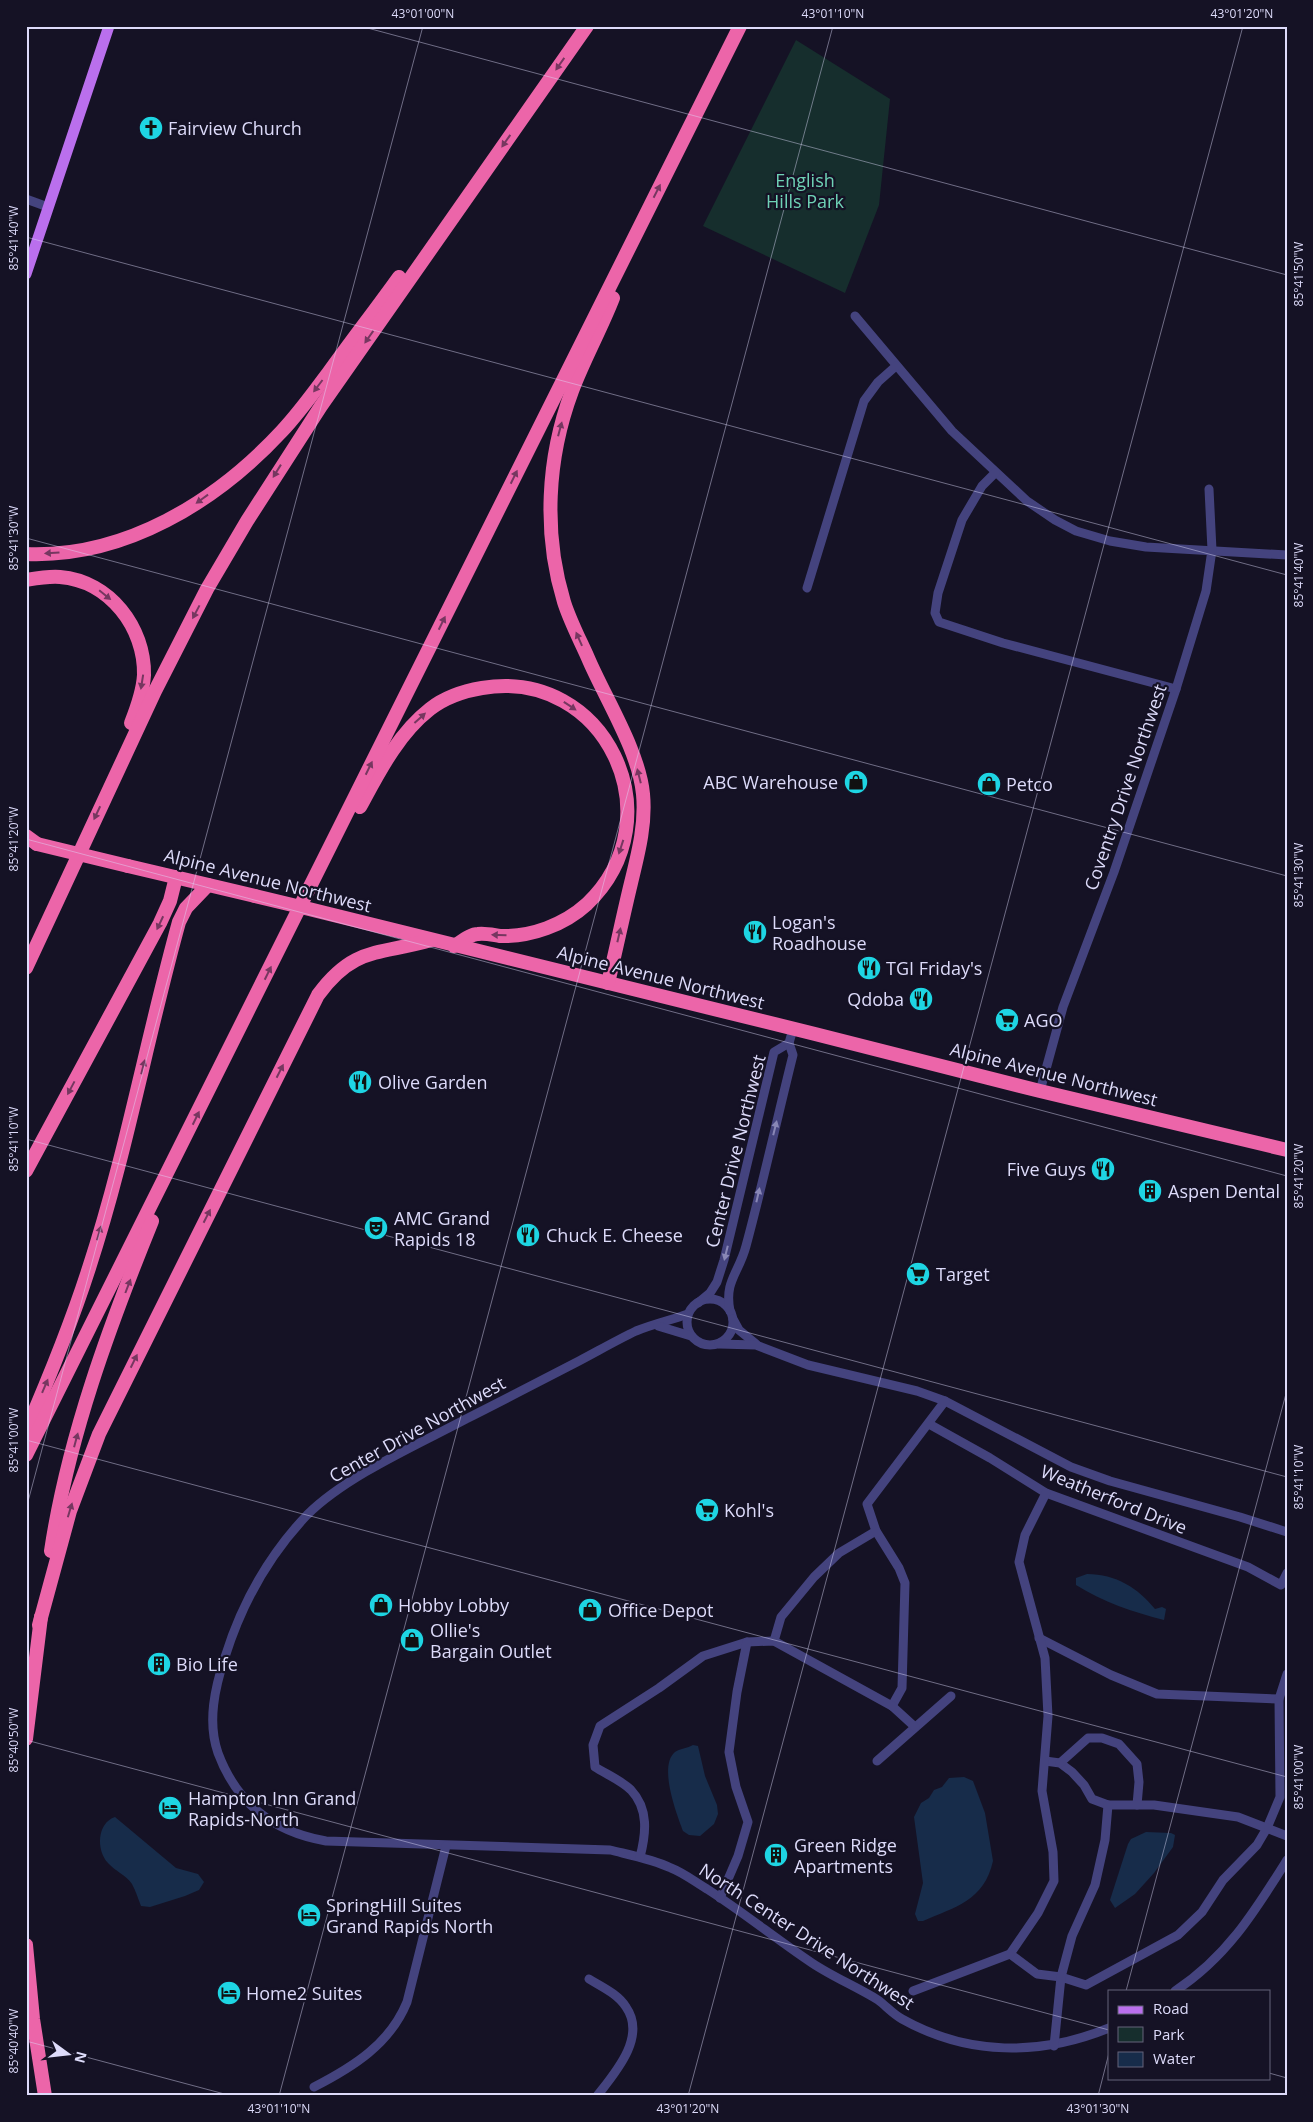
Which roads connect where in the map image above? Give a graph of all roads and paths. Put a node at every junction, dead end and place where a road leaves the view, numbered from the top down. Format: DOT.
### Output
graph roads {
  1 [pos="109,26"];
  2 [pos="587,26"];
  3 [pos="740,26"];
  4 [pos="26,199"];
  5 [pos="48,207"];
  6 [pos="648,208"];
  7 [pos="447,225"];
  8 [pos="26,274"];
  9 [pos="855,316"];
  10 [pos="896,366"];
  11 [pos="995,473"];
  12 [pos="1210,488"];
  13 [pos="1212,550"];
  14 [pos="26,554"];
  15 [pos="1287,555"];
  16 [pos="26,580"];
  17 [pos="807,588"];
  18 [pos="1176,689"];
  19 [pos="118,769"];
  20 [pos="30,841"];
  21 [pos="332,843"];
  22 [pos="176,877"];
  23 [pos="208,885"];
  24 [pos="170,901"];
  25 [pos="430,940"];
  26 [pos="454,946"];
  27 [pos="26,968"];
  28 [pos="608,983"];
  29 [pos="793,1028"];
  30 [pos="789,1043"];
  31 [pos="1040,1091"];
  32 [pos="1287,1150"];
  33 [pos="174,1162"];
  34 [pos="26,1171"];
  35 [pos="698,1303"];
  36 [pos="688,1314"];
  37 [pos="731,1315"];
  38 [pos="655,1325"];
  39 [pos="691,1336"];
  40 [pos="719,1344"];
  41 [pos="756,1345"];
  42 [pos="945,1401"];
  43 [pos="929,1424"];
  44 [pos="26,1431"];
  45 [pos="26,1456"];
  46 [pos="1046,1493"];
  47 [pos="876,1531"];
  48 [pos="1287,1532"];
  49 [pos="1287,1573"];
  50 [pos="1284,1585"];
  51 [pos="39,1625"];
  52 [pos="1039,1638"];
  53 [pos="774,1641"];
  54 [pos="747,1642"];
  55 [pos="1287,1674"];
  56 [pos="951,1696"];
  57 [pos="1279,1699"];
  58 [pos="892,1706"];
  59 [pos="915,1727"];
  60 [pos="26,1739"];
  61 [pos="877,1760"];
  62 [pos="1045,1761"];
  63 [pos="1060,1763"];
  64 [pos="1108,1805"];
  65 [pos="1137,1805"];
  66 [pos="1267,1828"];
  67 [pos="1287,1836"];
  68 [pos="446,1846"];
  69 [pos="574,1848"];
  70 [pos="640,1857"];
  71 [pos="1287,1860"];
  72 [pos="720,1898"];
  73 [pos="26,1945"];
  74 [pos="1010,1954"];
  75 [pos="1061,1977"];
  76 [pos="589,1979"];
  77 [pos="1176,1990"];
  78 [pos="913,1991"];
  79 [pos="1108,2028"];
  80 [pos="1054,2046"];
  81 [pos="314,2087"];
  82 [pos="45,2096"];
  83 [pos="597,2096"];
  1 -- 5 [label="main road"];
  2 -- 7 [label="highway, one-way"];
  6 -- 3 [label="highway, one-way"];
  4 -- 5 [label="street"];
  5 -- 8 [label="main road"];
  21 -- 6 [label="highway, one-way"];
  28 -- 6 [label="highway, one-way"];
  7 -- 14 [label="highway, one-way"];
  7 -- 19 [label="highway, one-way"];
  9 -- 10 [label="street"];
  10 -- 11 [label="street"];
  10 -- 17 [label="street"];
  11 -- 13 [label="street"];
  11 -- 18 [label="street"];
  12 -- 13 [label="street, Coventry Drive Northwest"];
  13 -- 15 [label="street"];
  13 -- 18 [label="street, Coventry Drive Northwest"];
  16 -- 19 [label="highway, one-way"];
  18 -- 31 [label="street, Coventry Drive Northwest"];
  19 -- 27 [label="highway, one-way"];
  20 -- 22 [label="highway, Alpine Avenue Northwest, bridge"];
  21 -- 26 [label="highway, one-way"];
  33 -- 21 [label="highway, one-way"];
  22 -- 23 [label="highway, Alpine Avenue Northwest"];
  22 -- 24 [label="highway"];
  23 -- 24 [label="highway"];
  23 -- 25 [label="highway, Alpine Avenue Northwest, bridge"];
  44 -- 23 [label="highway, one-way"];
  24 -- 34 [label="highway, one-way"];
  25 -- 26 [label="highway, Alpine Avenue Northwest"];
  51 -- 25 [label="highway, one-way"];
  26 -- 28 [label="highway, Alpine Avenue Northwest"];
  28 -- 29 [label="highway, Alpine Avenue Northwest"];
  29 -- 30 [label="street"];
  29 -- 31 [label="highway, Alpine Avenue Northwest"];
  30 -- 35 [label="street, Center Drive Northwest, one-way"];
  37 -- 30 [label="street, Center Drive Northwest, one-way"];
  31 -- 32 [label="highway, Alpine Avenue Northwest"];
  33 -- 45 [label="highway"];
  51 -- 33 [label="highway, one-way"];
  35 -- 36 [label="street"];
  35 -- 37 [label="street"];
  36 -- 38 [label="street, Center Drive Northwest"];
  36 -- 39 [label="street"];
  37 -- 40 [label="street"];
  37 -- 41 [label="street"];
  38 -- 39 [label="street"];
  38 -- 68 [label="street, Center Drive Northwest"];
  39 -- 40 [label="street"];
  40 -- 41 [label="street"];
  41 -- 42 [label="street"];
  42 -- 43 [label="street"];
  42 -- 48 [label="street"];
  43 -- 46 [label="street, Weatherford Drive"];
  43 -- 47 [label="street"];
  46 -- 50 [label="street, Weatherford Drive"];
  46 -- 52 [label="street"];
  47 -- 53 [label="street"];
  47 -- 58 [label="street"];
  49 -- 50 [label="street, Weatherford Drive"];
  51 -- 60 [label="highway"];
  52 -- 57 [label="street"];
  52 -- 62 [label="street"];
  53 -- 54 [label="street"];
  53 -- 58 [label="street"];
  54 -- 70 [label="street"];
  54 -- 72 [label="street"];
  55 -- 57 [label="street"];
  56 -- 59 [label="street"];
  57 -- 66 [label="street"];
  58 -- 59 [label="street"];
  59 -- 61 [label="street"];
  62 -- 63 [label="street"];
  62 -- 74 [label="street"];
  63 -- 64 [label="street"];
  63 -- 65 [label="street"];
  64 -- 65 [label="street"];
  64 -- 75 [label="street"];
  65 -- 66 [label="street"];
  66 -- 67 [label="street"];
  66 -- 75 [label="street"];
  68 -- 69 [label="street, Center Drive Northwest"];
  68 -- 81 [label="street"];
  69 -- 70 [label="street, North Center Drive Northwest"];
  70 -- 72 [label="street, North Center Drive Northwest"];
  71 -- 77 [label="street"];
  72 -- 80 [label="street, North Center Drive Northwest"];
  73 -- 82 [label="highway"];
  74 -- 75 [label="street"];
  74 -- 78 [label="street"];
  75 -- 80 [label="street"];
  76 -- 83 [label="street"];
  79 -- 80 [label="street, North Center Drive Northwest"];
}
